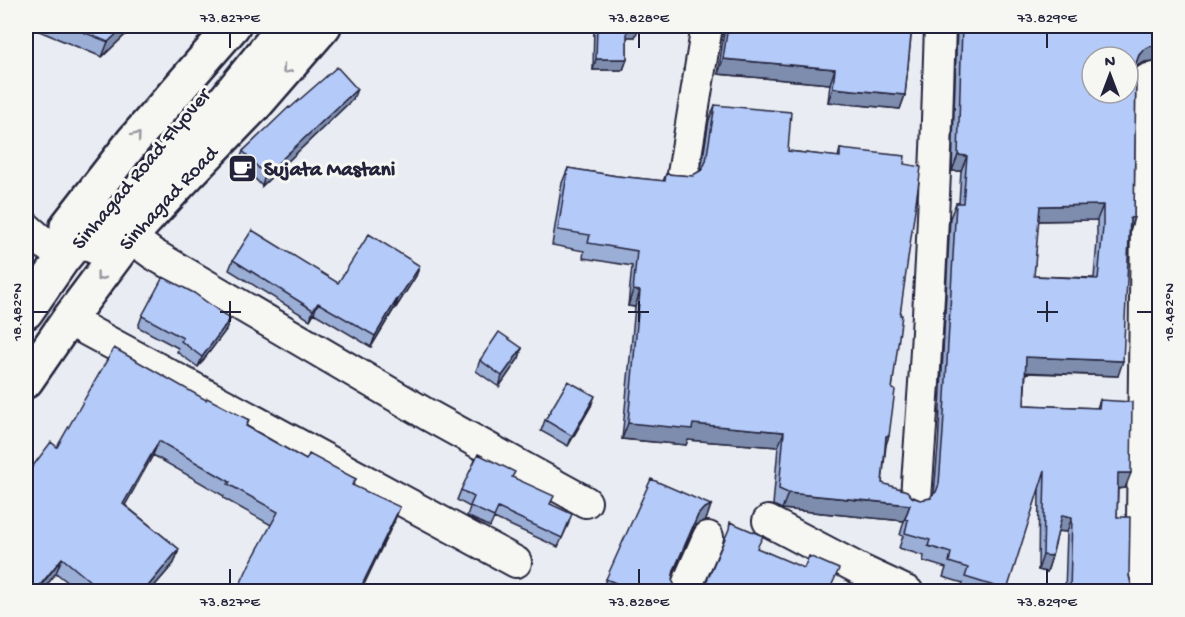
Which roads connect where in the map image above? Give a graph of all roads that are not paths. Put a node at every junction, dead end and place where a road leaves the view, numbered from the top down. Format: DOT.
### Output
graph roads {
  1 [pos="233,26"];
  2 [pos="258,26"];
  3 [pos="285,26"];
  4 [pos="324,26"];
  5 [pos="707,26"];
  6 [pos="940,26"];
  7 [pos="1160,77"];
  8 [pos="683,174"];
  9 [pos="26,227"];
  10 [pos="130,237"];
  11 [pos="50,249"];
  12 [pos="26,283"];
  13 [pos="26,312"];
  14 [pos="68,320"];
  15 [pos="26,345"];
  16 [pos="26,381"];
  17 [pos="916,498"];
  18 [pos="586,502"];
  19 [pos="768,521"];
  20 [pos="708,537"];
  21 [pos="516,562"];
  22 [pos="859,581"];
  23 [pos="684,591"];
  24 [pos="908,591"];
  25 [pos="1141,591"];
  11 -- 1 [label="main road, one-way"];
  2 -- 13 [label="main road, Sinhagad Road Flyover"];
  3 -- 15 [label="main road, Sinhagad Road Flyover"];
  4 -- 10 [label="main road, Sinhagad Road, one-way"];
  5 -- 8 [label="street"];
  6 -- 17 [label="street"];
  7 -- 25 [label="street"];
  9 -- 11 [label="street"];
  10 -- 14 [label="main road, Sinhagad Road, one-way"];
  10 -- 18 [label="street"];
  11 -- 12 [label="main road"];
  14 -- 16 [label="main road, Sinhagad Road"];
  14 -- 21 [label="street"];
  19 -- 22 [label="street"];
  20 -- 23 [label="street"];
  22 -- 24 [label="street"];
}
